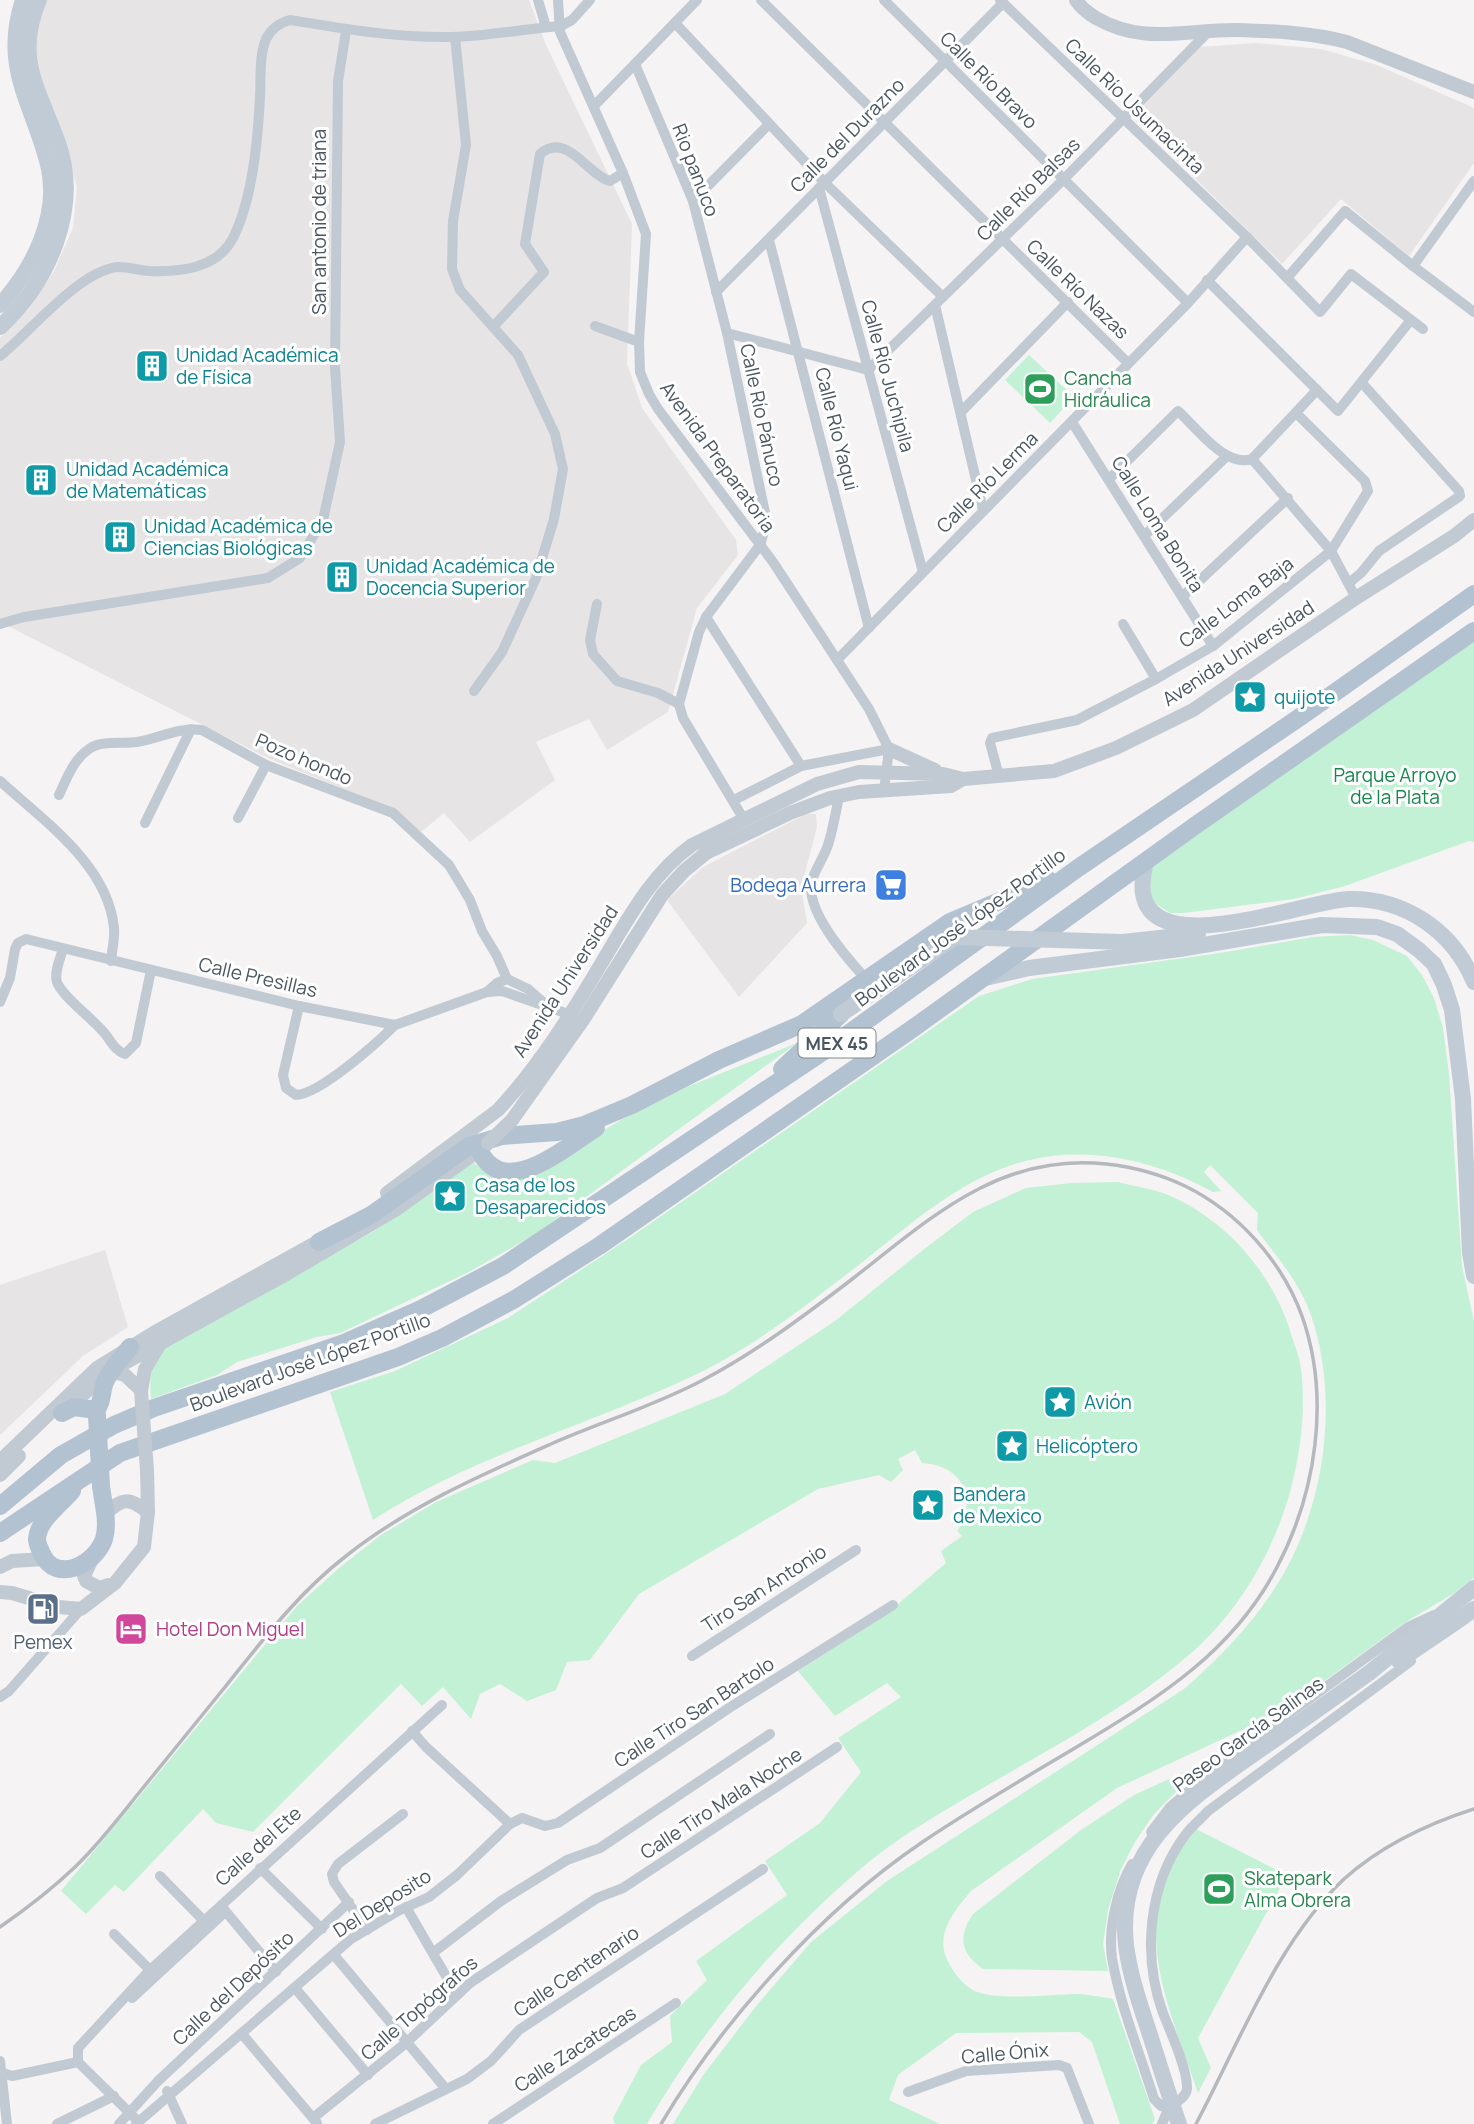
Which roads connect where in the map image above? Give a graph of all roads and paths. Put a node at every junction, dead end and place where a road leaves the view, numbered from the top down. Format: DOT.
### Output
graph roads {
  1 [pos="23,0"];
  2 [pos="39,0"];
  3 [pos="538,0"];
  4 [pos="558,0"];
  5 [pos="590,0"];
  6 [pos="697,0"];
  7 [pos="761,0"];
  8 [pos="884,0"];
  9 [pos="1076,0"];
  10 [pos="1001,1"];
  11 [pos="675,23"];
  12 [pos="561,26"];
  13 [pos="546,27"];
  14 [pos="1210,30"];
  15 [pos="346,31"];
  16 [pos="455,37"];
  17 [pos="945,61"];
  18 [pos="635,64"];
  19 [pos="1474,92"];
  20 [pos="594,106"];
  21 [pos="1123,118"];
  22 [pos="885,123"];
  23 [pos="769,124"];
  24 [pos="623,173"];
  25 [pos="1063,180"];
  26 [pos="1474,181"];
  27 [pos="822,185"];
  28 [pos="693,201"];
  29 [pos="1247,237"];
  30 [pos="769,240"];
  31 [pos="1003,240"];
  32 [pos="1413,266"];
  33 [pos="1287,278"];
  34 [pos="1208,280"];
  35 [pos="716,292"];
  36 [pos="939,301"];
  37 [pos="1068,302"];
  38 [pos="1188,303"];
  39 [pos="0,305"];
  40 [pos="1474,312"];
  41 [pos="1410,321"];
  42 [pos="595,326"];
  43 [pos="0,327"];
  44 [pos="493,327"];
  45 [pos="1423,329"];
  46 [pos="727,332"];
  47 [pos="639,342"];
  48 [pos="799,353"];
  49 [pos="0,356"];
  50 [pos="1128,363"];
  51 [pos="868,370"];
  52 [pos="1362,383"];
  53 [pos="1317,390"];
  54 [pos="962,411"];
  55 [pos="1296,413"];
  56 [pos="1072,422"];
  57 [pos="1226,457"];
  58 [pos="1252,459"];
  59 [pos="1109,479"];
  60 [pos="1288,498"];
  61 [pos="984,509"];
  62 [pos="1474,520"];
  63 [pos="1145,536"];
  64 [pos="760,545"];
  65 [pos="1332,551"];
  66 [pos="923,572"];
  67 [pos="1349,583"];
  68 [pos="1474,594"];
  69 [pos="1183,596"];
  70 [pos="1356,598"];
  71 [pos="597,604"];
  72 [pos="706,618"];
  73 [pos="0,624"];
  74 [pos="1123,624"];
  75 [pos="869,628"];
  76 [pos="1474,631"];
  77 [pos="1213,646"];
  78 [pos="837,660"];
  79 [pos="1156,679"];
  80 [pos="474,691"];
  81 [pos="678,704"];
  82 [pos="191,729"];
  83 [pos="889,749"];
  84 [pos="265,765"];
  85 [pos="801,766"];
  86 [pos="886,771"];
  87 [pos="943,774"];
  88 [pos="999,776"];
  89 [pos="963,779"];
  90 [pos="0,781"];
  91 [pos="884,791"];
  92 [pos="59,795"];
  93 [pos="839,796"];
  94 [pos="734,800"];
  95 [pos="238,818"];
  96 [pos="743,818"];
  97 [pos="145,823"];
  98 [pos="1146,861"];
  99 [pos="1078,868"];
  100 [pos="1292,912"];
  101 [pos="63,950"];
  102 [pos="111,961"];
  103 [pos="151,970"];
  104 [pos="507,979"];
  105 [pos="866,979"];
  106 [pos="979,979"];
  107 [pos="1474,982"];
  108 [pos="487,992"];
  109 [pos="0,1002"];
  110 [pos="299,1006"];
  111 [pos="548,1006"];
  112 [pos="841,1014"];
  113 [pos="577,1017"];
  114 [pos="802,1024"];
  115 [pos="395,1025"];
  116 [pos="754,1096"];
  117 [pos="632,1105"];
  118 [pos="478,1150"];
  119 [pos="319,1242"];
  120 [pos="1474,1276"];
  121 [pos="163,1341"];
  122 [pos="130,1348"];
  123 [pos="104,1370"];
  124 [pos="87,1383"];
  125 [pos="141,1390"];
  126 [pos="62,1413"];
  127 [pos="96,1413"];
  128 [pos="0,1461"];
  129 [pos="88,1473"];
  130 [pos="0,1475"];
  131 [pos="0,1506"];
  132 [pos="148,1512"];
  133 [pos="105,1514"];
  134 [pos="0,1532"];
  135 [pos="856,1550"];
  136 [pos="45,1559"];
  137 [pos="91,1561"];
  138 [pos="0,1567"];
  139 [pos="115,1583"];
  140 [pos="1474,1588"];
  141 [pos="0,1592"];
  142 [pos="893,1605"];
  143 [pos="81,1609"];
  144 [pos="1474,1609"];
  145 [pos="1446,1610"];
  146 [pos="1456,1624"];
  147 [pos="692,1656"];
  148 [pos="1370,1677"];
  149 [pos="0,1697"];
  150 [pos="442,1704"];
  151 [pos="412,1731"];
  152 [pos="770,1734"];
  153 [pos="837,1747"];
  154 [pos="403,1814"];
  155 [pos="510,1824"];
  156 [pos="260,1868"];
  157 [pos="763,1869"];
  158 [pos="160,1877"];
  159 [pos="623,1888"];
  160 [pos="349,1902"];
  161 [pos="407,1907"];
  162 [pos="223,1908"];
  163 [pos="202,1920"];
  164 [pos="322,1928"];
  165 [pos="367,1930"];
  166 [pos="114,1934"];
  167 [pos="434,1952"];
  168 [pos="334,1955"];
  169 [pos="150,1970"];
  170 [pos="276,1972"];
  171 [pos="295,1988"];
  172 [pos="457,1994"];
  173 [pos="676,2003"];
  174 [pos="104,2020"];
  175 [pos="242,2034"];
  176 [pos="406,2043"];
  177 [pos="78,2062"];
  178 [pos="1,2068"];
  179 [pos="368,2075"];
  180 [pos="158,2081"];
  181 [pos="446,2089"];
  182 [pos="908,2092"];
  183 [pos="170,2095"];
  184 [pos="114,2096"];
  185 [pos="1168,2107"];
  186 [pos="129,2113"];
  187 [pos="315,2121"];
  188 [pos="137,2123"];
  189 [pos="7,2124"];
  190 [pos="57,2124"];
  191 [pos="119,2124"];
  192 [pos="182,2124"];
  193 [pos="375,2124"];
  194 [pos="492,2124"];
  195 [pos="1089,2124"];
  196 [pos="1162,2124"];
  197 [pos="1179,2124"];
  198 [pos="1188,2124"];
  1 -- 39 [label="main road"];
  2 -- 43 [label="main road"];
  3 -- 13 [label="street"];
  4 -- 12 [label="street, Avenida Preparatoria"];
  5 -- 12 [label="street"];
  6 -- 11 [label="street"];
  7 -- 22 [label="street, Calle Río Nazas"];
  8 -- 17 [label="street, Calle Río Bravo"];
  9 -- 14 [label="street"];
  10 -- 17 [label="street, Calle del Durazno"];
  10 -- 21 [label="street, Calle Río Usumacinta"];
  11 -- 18 [label="street"];
  11 -- 23 [label="street"];
  12 -- 13 [label="street"];
  12 -- 20 [label="street, Avenida Preparatoria"];
  13 -- 16 [label="street"];
  14 -- 19 [label="street"];
  14 -- 21 [label="street, Calle Río Balsas"];
  15 -- 16 [label="street"];
  15 -- 49 [label="street"];
  15 -- 73 [label="street, San antonio de triana"];
  16 -- 44 [label="street"];
  17 -- 22 [label="street, Calle del Durazno"];
  17 -- 25 [label="street, Calle Río Bravo"];
  18 -- 20 [label="street"];
  18 -- 28 [label="street, Rio panuco"];
  20 -- 24 [label="street, Avenida Preparatoria"];
  21 -- 25 [label="street, Calle Río Balsas"];
  21 -- 29 [label="street, Calle Río Usumacinta"];
  22 -- 27 [label="street, Calle del Durazno"];
  22 -- 31 [label="street, Calle Río Nazas"];
  23 -- 27 [label="street"];
  23 -- 28 [label="street"];
  24 -- 44 [label="street"];
  24 -- 47 [label="street, Avenida Preparatoria"];
  25 -- 31 [label="street, Calle Río Balsas"];
  25 -- 38 [label="street, Calle Río Bravo"];
  26 -- 32 [label="street"];
  27 -- 30 [label="street, Calle del Durazno"];
  27 -- 36 [label="street"];
  27 -- 51 [label="street, Calle Río Juchipila"];
  28 -- 35 [label="street, Rio panuco"];
  29 -- 33 [label="street, Calle Río Usumacinta"];
  29 -- 34 [label="street, Calle Río Lerma"];
  30 -- 35 [label="street, Calle del Durazno"];
  30 -- 48 [label="street, Calle Río Yaqui"];
  31 -- 36 [label="street, Calle Río Balsas"];
  31 -- 37 [label="street, Calle Río Nazas"];
  32 -- 33 [label="street"];
  32 -- 40 [label="street"];
  33 -- 41 [label="street, Calle Río Usumacinta"];
  34 -- 38 [label="street, Calle Río Lerma"];
  34 -- 53 [label="street"];
  35 -- 46 [label="street, Calle Río Pánuco"];
  36 -- 51 [label="street, Calle Río Balsas"];
  36 -- 54 [label="street"];
  37 -- 50 [label="street, Calle Río Nazas"];
  37 -- 54 [label="street"];
  38 -- 50 [label="street, Calle Río Lerma"];
  41 -- 45 [label="street"];
  41 -- 52 [label="street"];
  42 -- 47 [label="street"];
  44 -- 80 [label="street"];
  46 -- 48 [label="street"];
  46 -- 64 [label="street, Calle Río Pánuco"];
  47 -- 64 [label="street, Avenida Preparatoria"];
  48 -- 51 [label="street"];
  48 -- 75 [label="street, Calle Río Yaqui"];
  50 -- 56 [label="street, Calle Río Lerma"];
  51 -- 66 [label="street, Calle Río Juchipila"];
  52 -- 53 [label="street"];
  52 -- 67 [label="street"];
  53 -- 55 [label="street"];
  54 -- 61 [label="street"];
  55 -- 58 [label="street"];
  55 -- 65 [label="street, Calle Loma Baja"];
  56 -- 59 [label="street, Calle Loma Bonita"];
  56 -- 61 [label="street, Calle Río Lerma"];
  57 -- 58 [label="street"];
  57 -- 59 [label="street"];
  57 -- 63 [label="street"];
  58 -- 60 [label="street"];
  59 -- 63 [label="street, Calle Loma Bonita"];
  60 -- 65 [label="street"];
  60 -- 69 [label="street"];
  61 -- 66 [label="street, Calle Río Lerma"];
  62 -- 70 [label="street, Avenida Universidad"];
  63 -- 69 [label="street, Calle Loma Bonita"];
  64 -- 72 [label="street"];
  64 -- 78 [label="street, Avenida Preparatoria"];
  65 -- 67 [label="street"];
  65 -- 77 [label="street, Calle Loma Baja"];
  66 -- 75 [label="street, Calle Río Lerma"];
  67 -- 70 [label="street"];
  68 -- 99 [label="main road, Boulevard José López Portillo / MEX 45"];
  69 -- 77 [label="street, Calle Loma Bonita"];
  70 -- 88 [label="street, Avenida Universidad"];
  71 -- 81 [label="street"];
  72 -- 81 [label="street"];
  72 -- 85 [label="street"];
  74 -- 79 [label="street"];
  75 -- 78 [label="street, Calle Río Lerma"];
  76 -- 98 [label="main road, Boulevard José López Portillo / MEX 45"];
  77 -- 79 [label="street, Calle Loma Baja"];
  78 -- 83 [label="street, Avenida Preparatoria"];
  79 -- 88 [label="street, Calle Loma Baja"];
  81 -- 94 [label="street"];
  82 -- 84 [label="street, Pozo hondo"];
  82 -- 92 [label="street"];
  82 -- 97 [label="street"];
  83 -- 85 [label="street"];
  83 -- 86 [label="street"];
  83 -- 87 [label="street"];
  84 -- 95 [label="street"];
  84 -- 104 [label="street, Pozo hondo"];
  85 -- 94 [label="street"];
  86 -- 87 [label="street, Avenida Universidad"];
  86 -- 91 [label="street"];
  86 -- 96 [label="street, Avenida Universidad"];
  87 -- 89 [label="street, Avenida Universidad"];
  88 -- 89 [label="street, Avenida Universidad"];
  89 -- 91 [label="street, Avenida Universidad"];
  90 -- 102 [label="street"];
  91 -- 93 [label="street, Avenida Universidad"];
  93 -- 105 [label="street"];
  93 -- 113 [label="street, Avenida Universidad"];
  94 -- 96 [label="street"];
  96 -- 113 [label="street, Avenida Universidad"];
  98 -- 100 [label="main road"];
  98 -- 106 [label="main road, Boulevard José López Portillo / MEX 45"];
  99 -- 105 [label="main road"];
  99 -- 116 [label="main road, Boulevard José López Portillo / MEX 45"];
  100 -- 107 [label="main road"];
  100 -- 112 [label="main road, bridge"];
  101 -- 102 [label="street, Calle Presillas"];
  101 -- 103 [label="street"];
  101 -- 109 [label="street, Calle Presillas"];
  102 -- 103 [label="street, Calle Presillas"];
  103 -- 110 [label="street, Calle Presillas"];
  104 -- 108 [label="street, Calle Presillas"];
  104 -- 111 [label="street"];
  105 -- 114 [label="main road"];
  106 -- 120 [label="main road"];
  106 -- 129 [label="main road, Boulevard José López Portillo / MEX 45"];
  108 -- 111 [label="street"];
  108 -- 115 [label="street, Calle Presillas"];
  110 -- 115 [label="street, Calle Presillas"];
  110 -- 115 [label="street"];
  111 -- 113 [label="street"];
  112 -- 114 [label="main road"];
  112 -- 116 [label="main road"];
  113 -- 118 [label="street, Avenida Universidad, bridge"];
  113 -- 119 [label="street, Avenida Universidad"];
  114 -- 117 [label="main road"];
  116 -- 131 [label="main road, Boulevard José López Portillo / MEX 45"];
  117 -- 118 [label="main road"];
  117 -- 119 [label="main road"];
  118 -- 121 [label="street"];
  119 -- 122 [label="street, Avenida Universidad"];
  121 -- 123 [label="street"];
  121 -- 125 [label="street"];
  122 -- 123 [label="main road"];
  123 -- 124 [label="street"];
  123 -- 125 [label="street"];
  123 -- 127 [label="main road"];
  124 -- 126 [label="street"];
  124 -- 128 [label="street"];
  125 -- 132 [label="street, bridge"];
  126 -- 127 [label="main road"];
  126 -- 130 [label="street"];
  127 -- 133 [label="main road, bridge"];
  129 -- 134 [label="main road, MEX 45"];
  129 -- 136 [label="main road"];
  132 -- 133 [label="street"];
  132 -- 139 [label="street"];
  133 -- 137 [label="main road"];
  135 -- 147 [label="street, Tiro San Antonio"];
  136 -- 137 [label="main road"];
  136 -- 138 [label="street"];
  137 -- 139 [label="street"];
  139 -- 143 [label="street"];
  140 -- 145 [label="main road, Paseo García Salinas"];
  141 -- 143 [label="street"];
  142 -- 155 [label="street, Calle Tiro San Bartolo"];
  143 -- 149 [label="street"];
  144 -- 146 [label="main road, Paseo García Salinas"];
  145 -- 148 [label="main road, Paseo García Salinas"];
  145 -- 185 [label="street"];
  146 -- 148 [label="main road, Paseo García Salinas"];
  146 -- 185 [label="street"];
  148 -- 197 [label="main road, Paseo García Salinas, bridge"];
  148 -- 198 [label="main road, Paseo García Salinas"];
  150 -- 151 [label="street, Calle del Ete"];
  151 -- 155 [label="street"];
  151 -- 156 [label="street, Calle del Ete"];
  152 -- 167 [label="street"];
  153 -- 159 [label="street, Calle Tiro Mala Noche"];
  154 -- 160 [label="street"];
  155 -- 161 [label="street, Del Deposito"];
  156 -- 162 [label="street, Calle del Ete"];
  156 -- 164 [label="street"];
  157 -- 181 [label="street, Calle Centenario"];
  158 -- 163 [label="street"];
  159 -- 172 [label="street, Calle Topógrafos"];
  160 -- 164 [label="street, Calle del Depósito"];
  160 -- 165 [label="street"];
  161 -- 165 [label="street, Del Deposito"];
  161 -- 167 [label="street"];
  162 -- 163 [label="street, Calle del Ete"];
  162 -- 170 [label="street"];
  162 -- 174 [label="street, Calle del Ete"];
  163 -- 169 [label="street, Calle del Ete"];
  164 -- 170 [label="street, Calle del Depósito"];
  165 -- 168 [label="street, Del Deposito"];
  166 -- 169 [label="street"];
  167 -- 172 [label="street"];
  168 -- 171 [label="street, Calle del Depósito"];
  168 -- 176 [label="street"];
  169 -- 174 [label="street, Calle del Ete"];
  170 -- 180 [label="street, Calle del Depósito"];
  171 -- 175 [label="street, Calle del Depósito"];
  171 -- 179 [label="street"];
  172 -- 176 [label="street, Calle Topógrafos"];
  173 -- 194 [label="street, Calle Zacatecas"];
  174 -- 177 [label="street, Calle del Ete"];
  175 -- 183 [label="street, Calle del Depósito"];
  175 -- 187 [label="street"];
  176 -- 179 [label="street, Calle Topógrafos"];
  176 -- 181 [label="street"];
  177 -- 178 [label="street"];
  177 -- 184 [label="street"];
  178 -- 189 [label="street"];
  179 -- 187 [label="street, Calle Topógrafos"];
  180 -- 183 [label="street"];
  180 -- 186 [label="street, Calle del Depósito"];
  181 -- 193 [label="street, Calle Centenario"];
  182 -- 195 [label="street, Calle Ónix"];
  183 -- 188 [label="street, Calle del Depósito"];
  183 -- 192 [label="street"];
  184 -- 186 [label="street"];
  184 -- 190 [label="street"];
  185 -- 196 [label="street"];
  186 -- 188 [label="street"];
  186 -- 191 [label="street, Calle del Depósito"];
}
